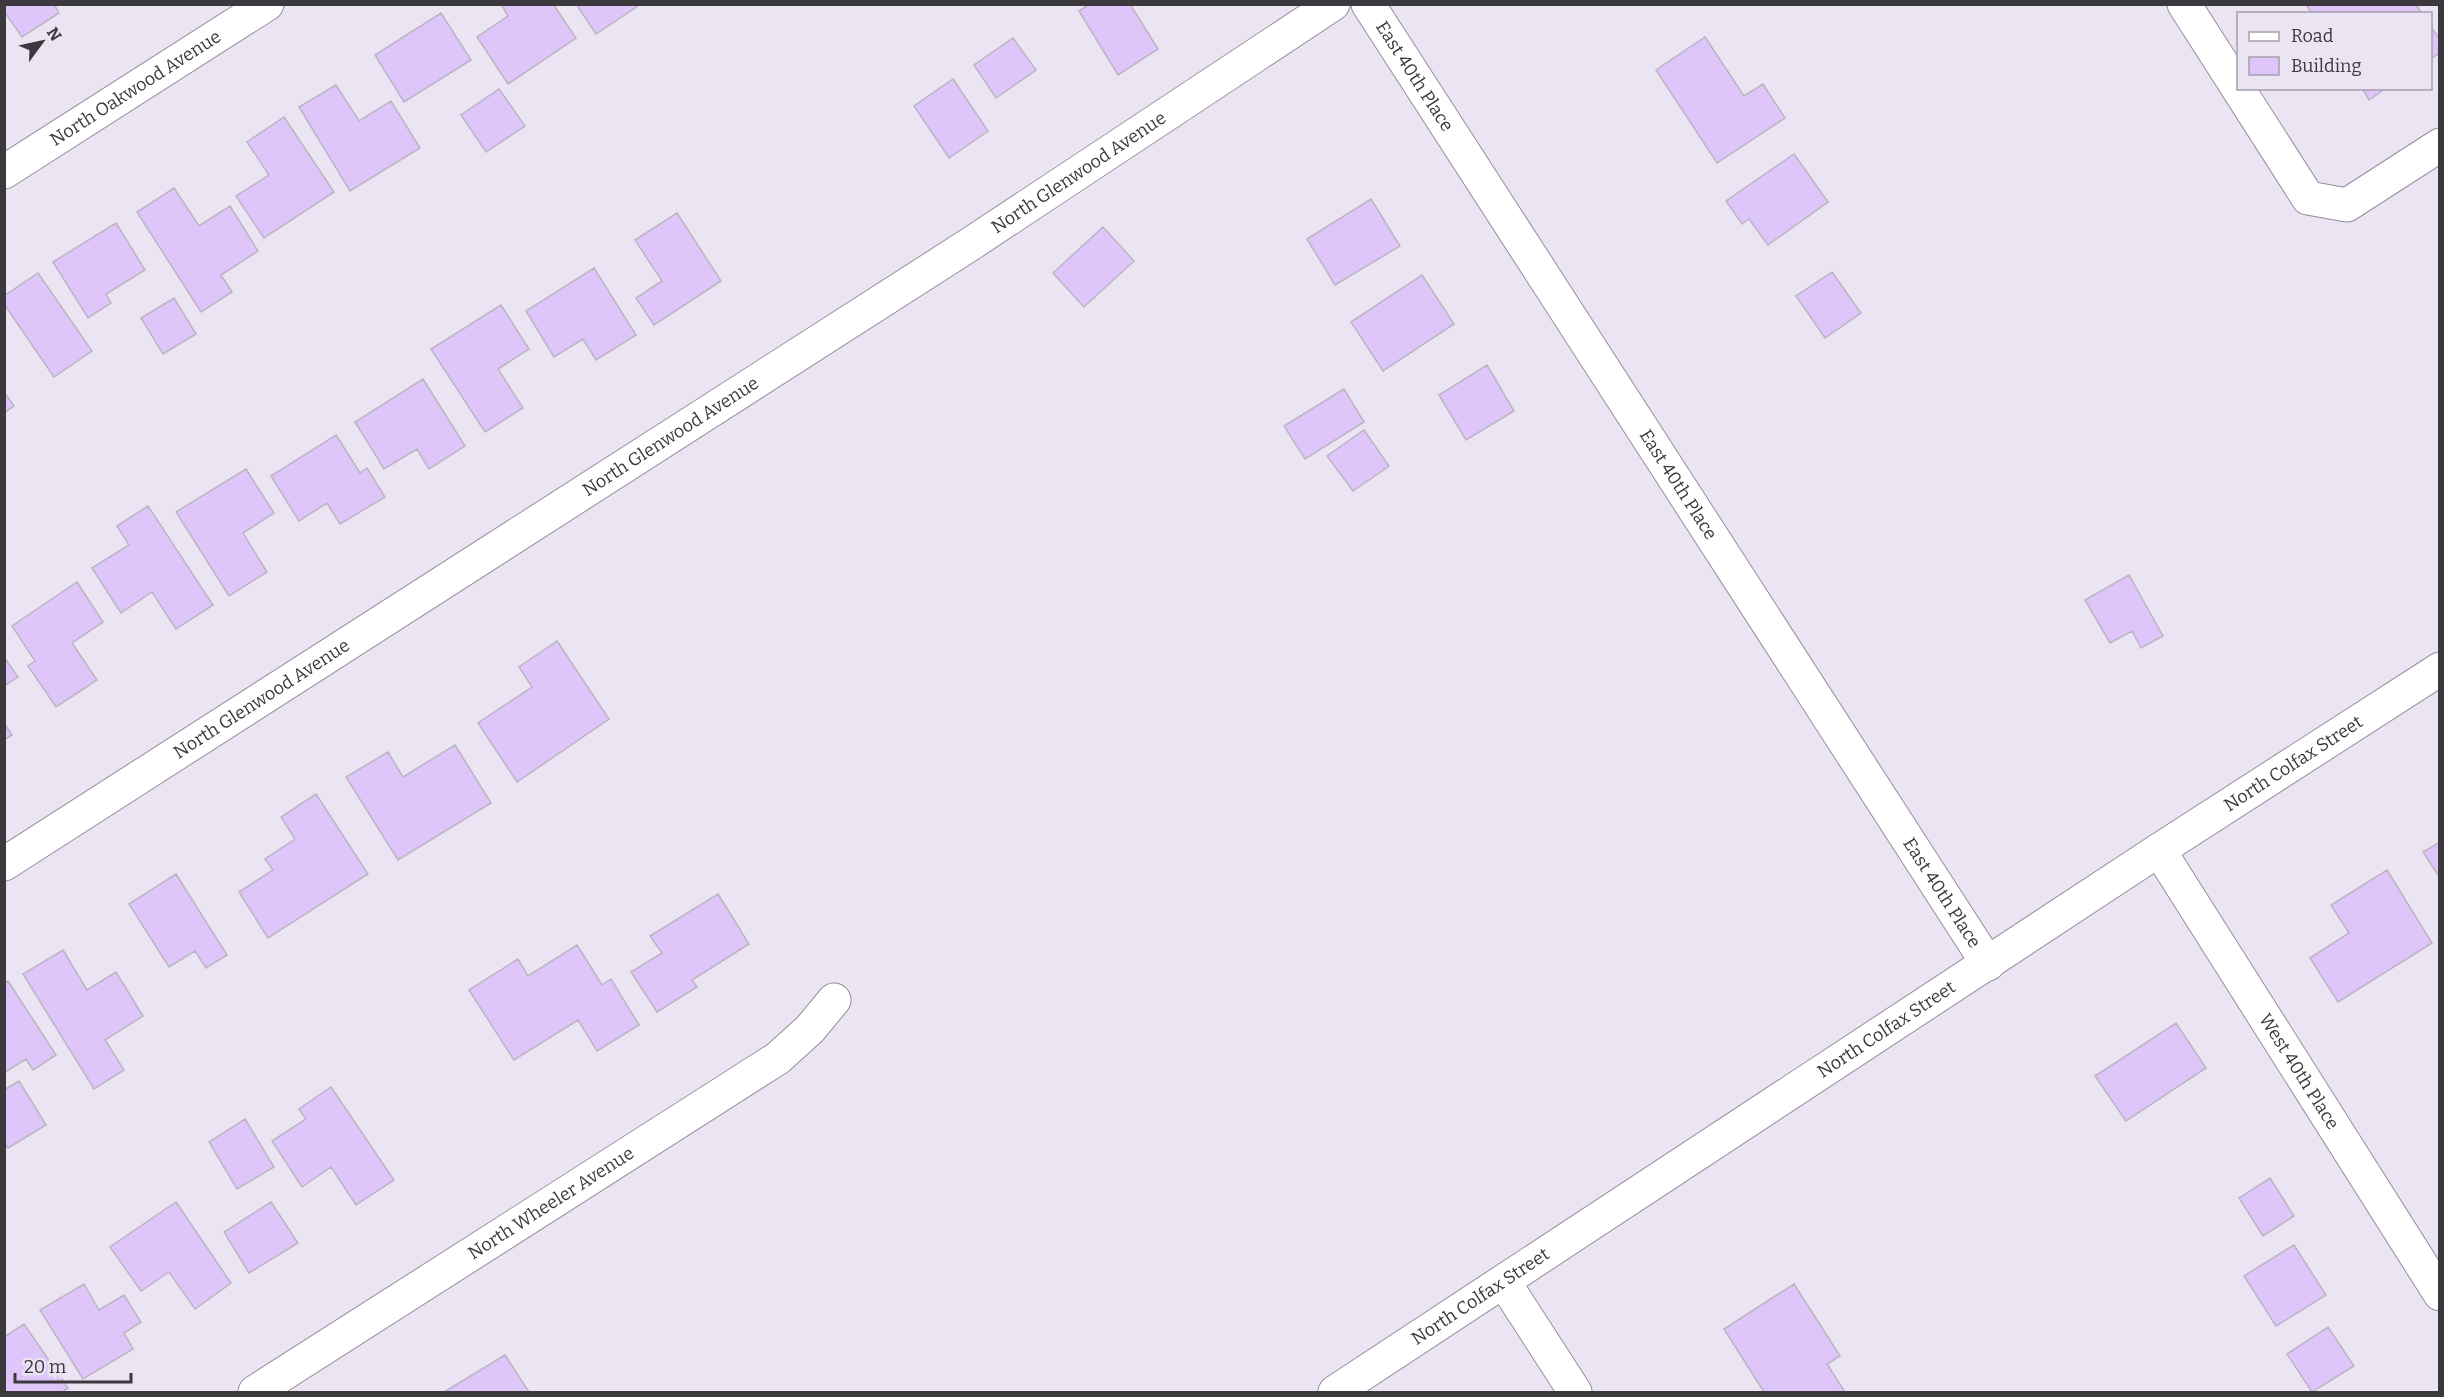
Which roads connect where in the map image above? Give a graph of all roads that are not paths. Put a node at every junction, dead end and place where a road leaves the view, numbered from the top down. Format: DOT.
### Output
graph roads {
  1 [pos="267,4"];
  2 [pos="1333,4"];
  3 [pos="1368,4"];
  4 [pos="2184,4"];
  5 [pos="2237,88"];
  6 [pos="2239,90"];
  7 [pos="2439,145"];
  8 [pos="4,172"];
  9 [pos="2439,669"];
  10 [pos="2159,850"];
  11 [pos="4,864"];
  12 [pos="1988,964"];
  13 [pos="834,1000"];
  14 [pos="1504,1282"];
  15 [pos="2439,1294"];
  16 [pos="255,1392"];
  17 [pos="1335,1392"];
  18 [pos="1575,1392"];
  1 -- 8 [label="street, North Oakwood Avenue"];
  2 -- 11 [label="street, North Glenwood Avenue"];
  3 -- 12 [label="street, East 40th Place"];
  4 -- 5 [label="street"];
  6 -- 7 [label="street"];
  9 -- 10 [label="street, North Colfax Street"];
  10 -- 12 [label="street, North Colfax Street"];
  10 -- 15 [label="street, West 40th Place"];
  12 -- 14 [label="street, North Colfax Street"];
  13 -- 16 [label="street, North Wheeler Avenue"];
  14 -- 17 [label="street, North Colfax Street"];
  14 -- 18 [label="street"];
}
